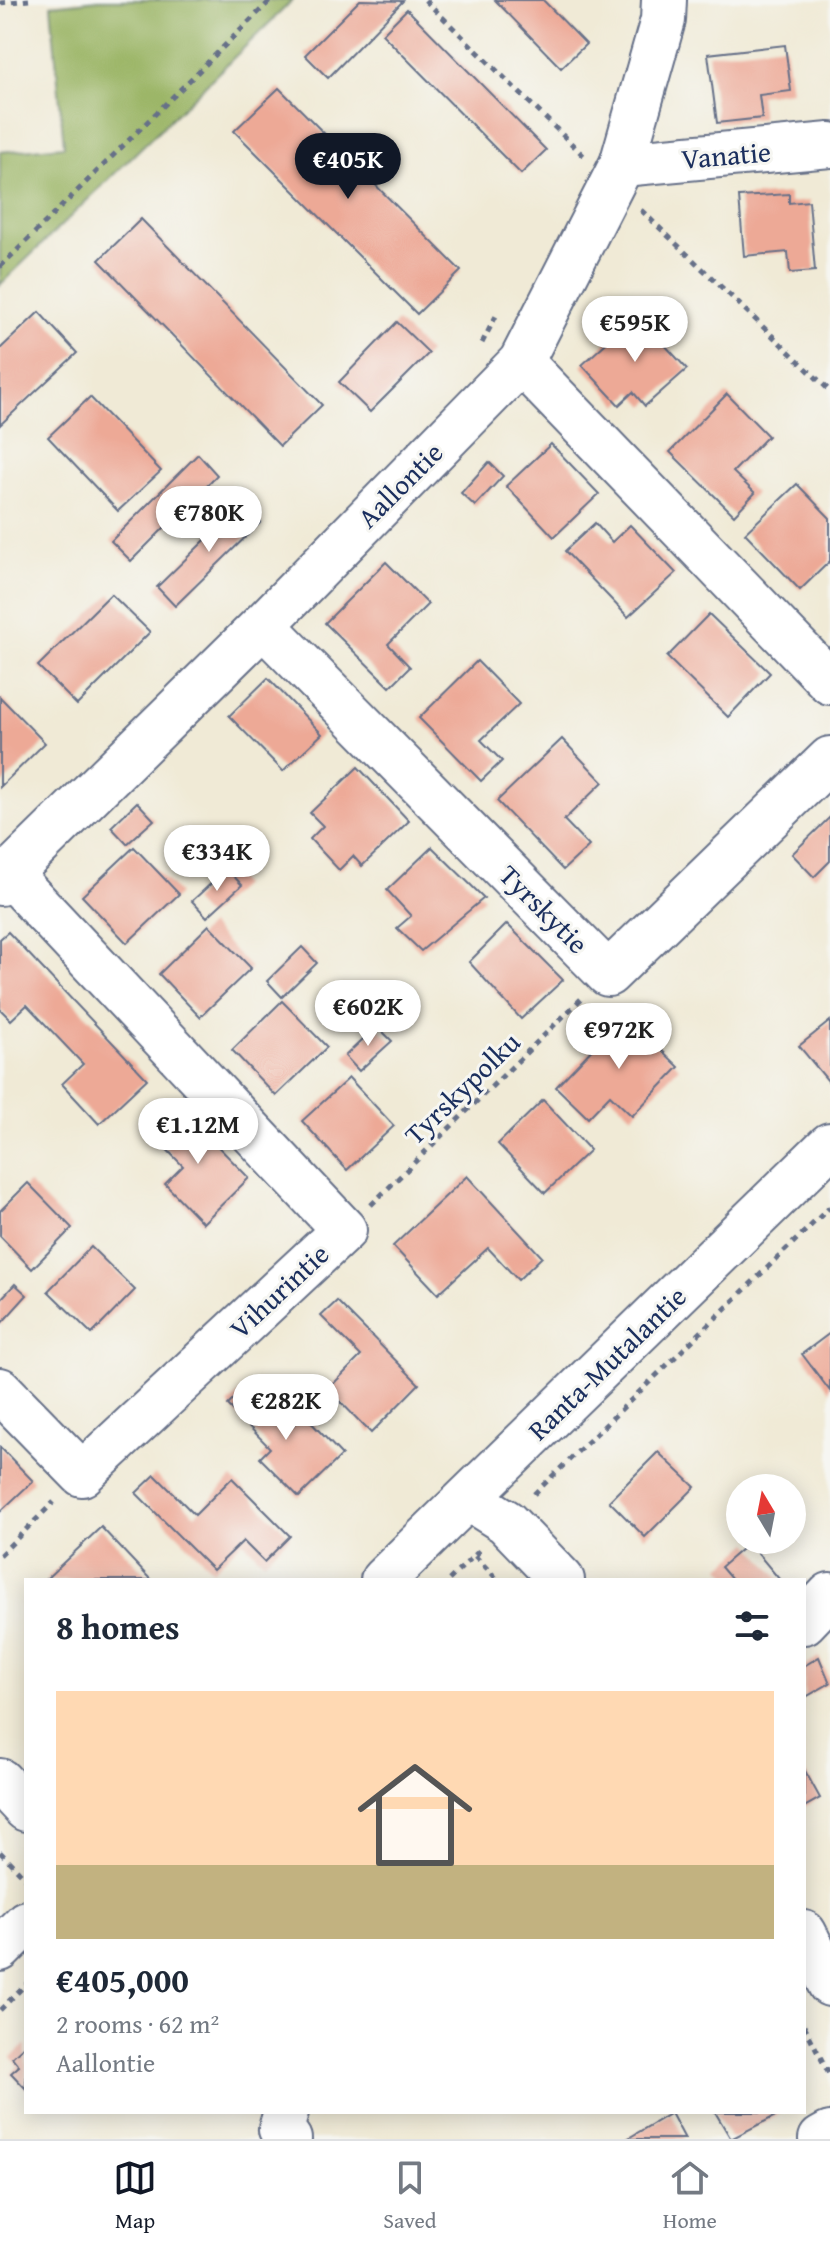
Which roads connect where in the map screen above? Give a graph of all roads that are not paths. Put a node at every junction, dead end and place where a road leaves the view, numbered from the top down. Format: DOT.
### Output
graph roads {
  1 [pos="664,0"];
  2 [pos="830,145"];
  3 [pos="622,164"];
  4 [pos="521,362"];
  5 [pos="263,625"];
  6 [pos="830,682"];
  7 [pos="830,759"];
  8 [pos="4,878"];
  9 [pos="830,1145"];
  10 [pos="0,1390"];
  11 [pos="468,1498"];
  12 [pos="385,1578"];
  13 [pos="560,1578"];
  14 [pos="830,1595"];
  15 [pos="806,1620"];
  16 [pos="0,1781"];
  17 [pos="24,1807"];
  18 [pos="24,1925"];
  19 [pos="806,1937"];
  20 [pos="0,1949"];
  21 [pos="830,1984"];
  22 [pos="285,2114"];
  23 [pos="830,2134"];
  24 [pos="289,2139"];
  25 [pos="821,2139"];
  1 -- 3 [label="street, Aallontie"];
  2 -- 3 [label="street, Vanatie"];
  3 -- 4 [label="street, Aallontie"];
  4 -- 5 [label="street, Aallontie"];
  4 -- 6 [label="street"];
  5 -- 7 [label="street, Tyrskytie"];
  5 -- 8 [label="street, Aallontie"];
  8 -- 10 [label="street, Vihurintie"];
  9 -- 11 [label="street, Ranta-Mutalantie"];
  11 -- 12 [label="street, Ranta-Mutalantie"];
  11 -- 13 [label="street"];
  14 -- 15 [label="street"];
  16 -- 17 [label="street"];
  18 -- 20 [label="street"];
  19 -- 21 [label="street"];
  22 -- 24 [label="street"];
  23 -- 25 [label="street"];
}
